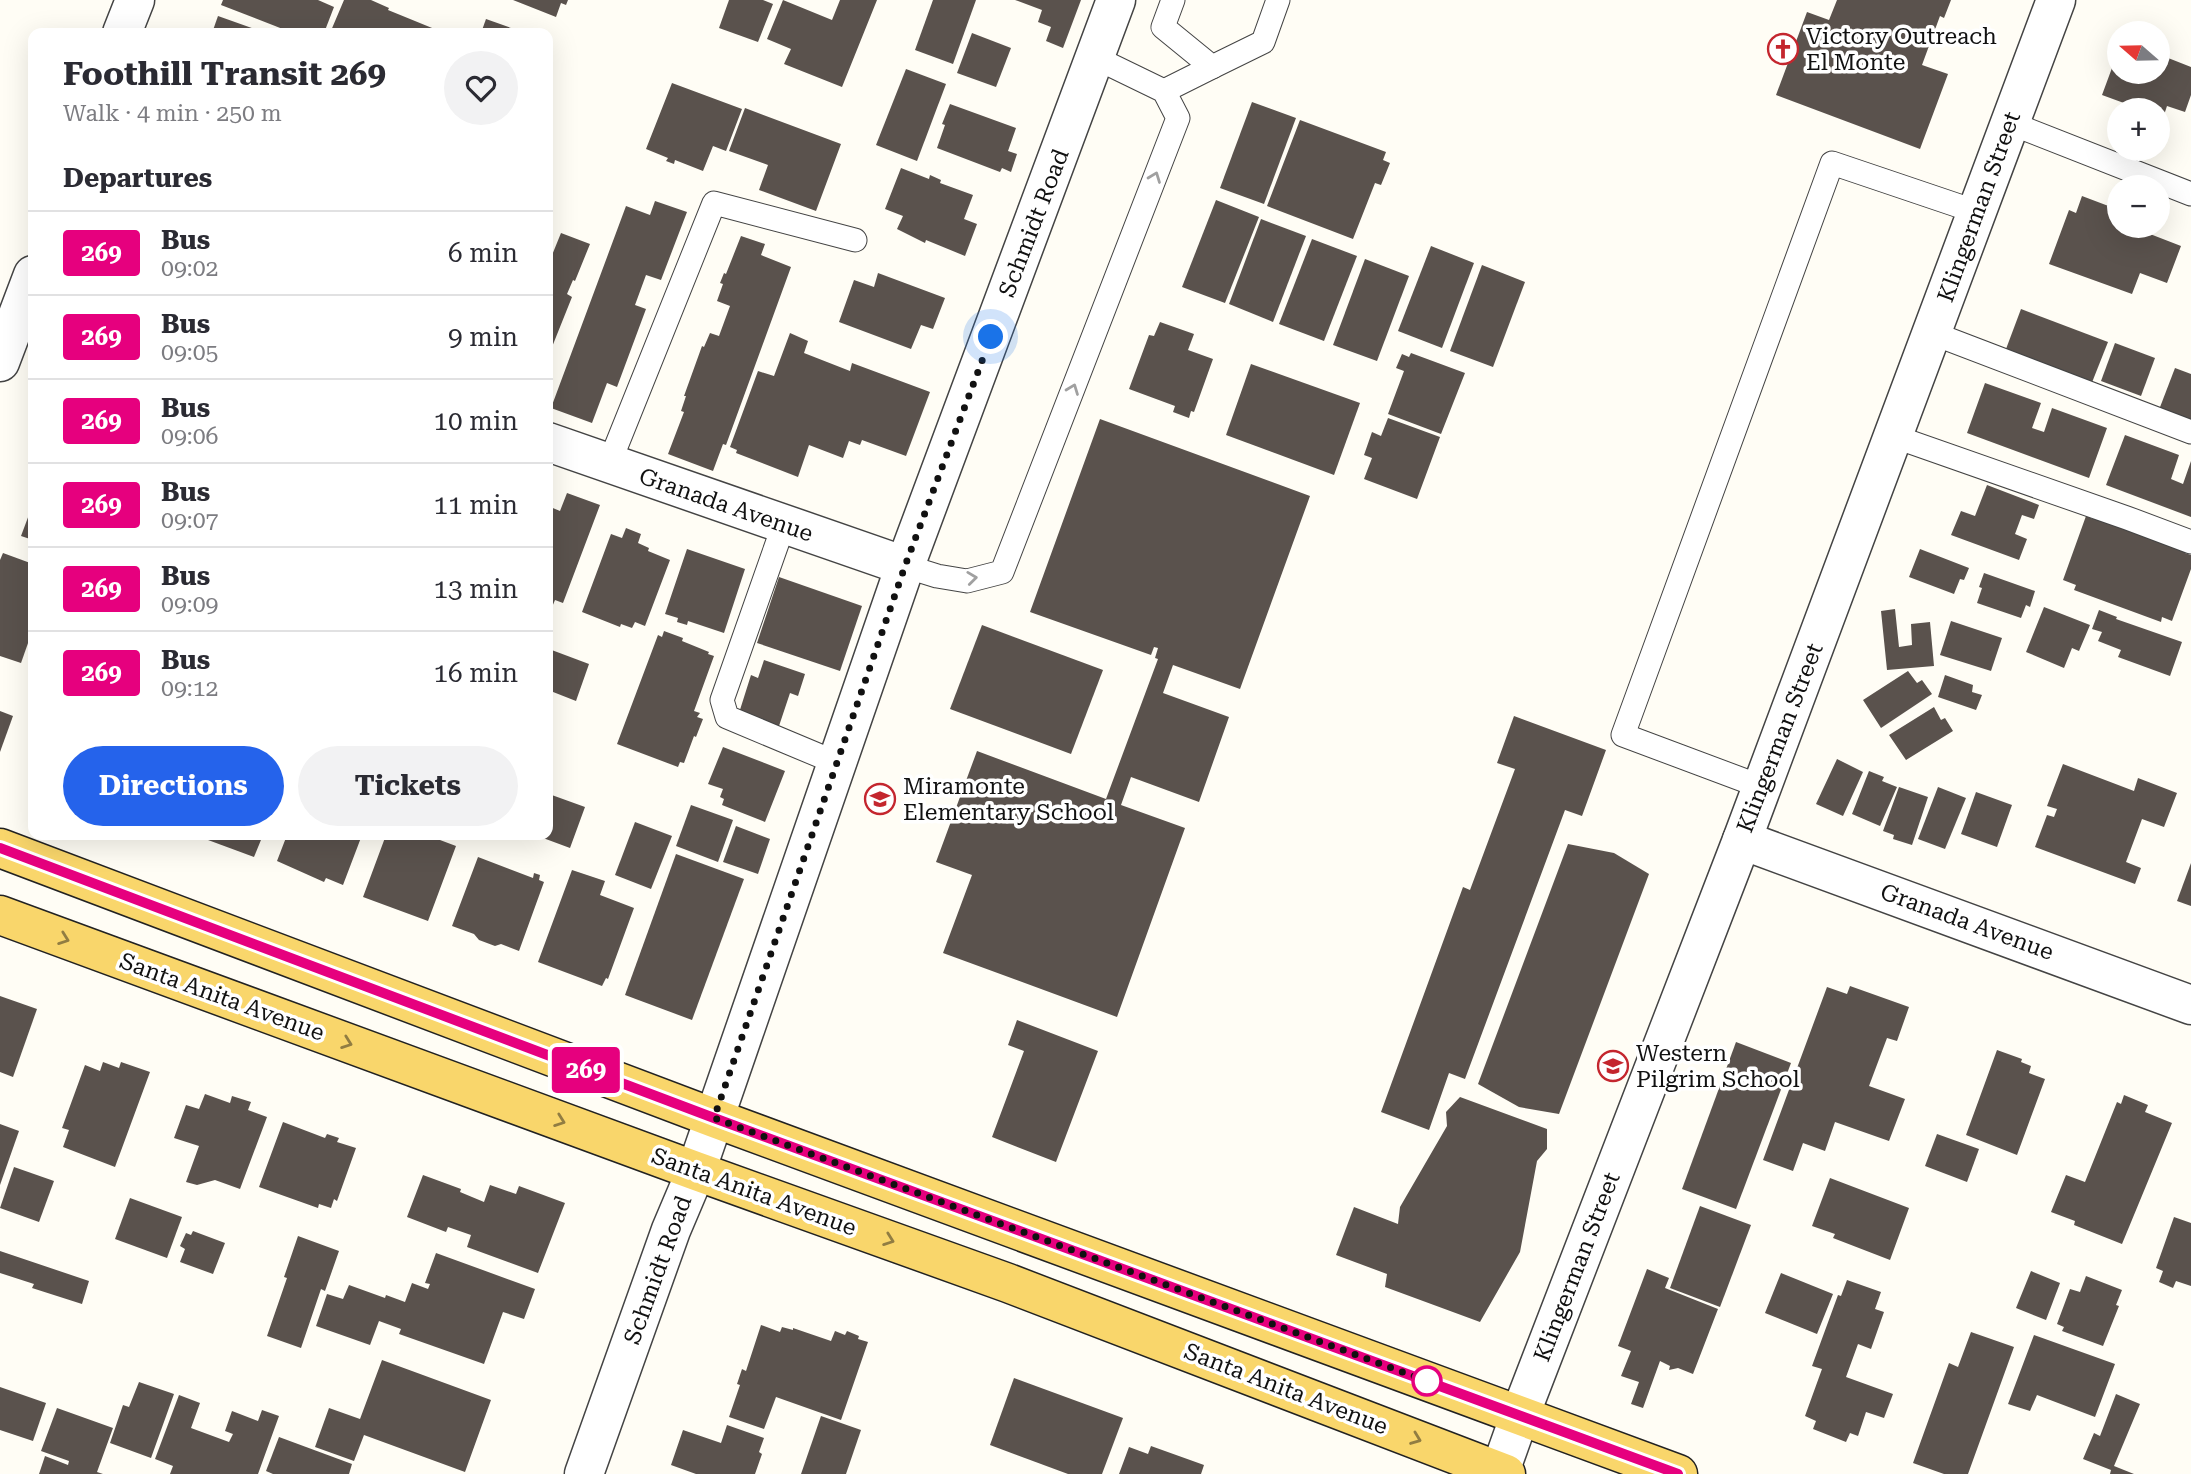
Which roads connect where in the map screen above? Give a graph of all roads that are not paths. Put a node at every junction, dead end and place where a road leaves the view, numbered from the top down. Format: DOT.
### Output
graph roads {
  1 [pos="135,0"];
  2 [pos="1116,0"];
  3 [pos="1173,0"];
  4 [pos="1278,0"];
  5 [pos="2056,0"];
  6 [pos="124,28"];
  7 [pos="1096,58"];
  8 [pos="1212,67"];
  9 [pos="1164,91"];
  10 [pos="2010,123"];
  11 [pos="2191,194"];
  12 [pos="1976,212"];
  13 [pos="855,240"];
  14 [pos="28,288"];
  15 [pos="1932,333"];
  16 [pos="0,362"];
  17 [pos="2191,432"];
  18 [pos="1893,436"];
  19 [pos="553,444"];
  20 [pos="609,464"];
  21 [pos="784,524"];
  22 [pos="2191,542"];
  23 [pos="905,566"];
  24 [pos="837,764"];
  25 [pos="1762,787"];
  26 [pos="1742,840"];
  27 [pos="0,848"];
  28 [pos="0,915"];
  29 [pos="2191,1005"];
  30 [pos="714,1118"];
  31 [pos="696,1171"];
  32 [pos="1520,1415"];
  33 [pos="1502,1473"];
  34 [pos="584,1474"];
  35 [pos="1678,1474"];
  1 -- 6 [label="street"];
  2 -- 7 [label="street, Schmidt Road"];
  3 -- 8 [label="lane"];
  4 -- 8 [label="lane"];
  5 -- 10 [label="street, Klingerman Street"];
  7 -- 9 [label="lane"];
  7 -- 23 [label="street, Schmidt Road"];
  8 -- 9 [label="lane"];
  23 -- 9 [label="lane, one-way"];
  10 -- 11 [label="lane"];
  10 -- 12 [label="street, Klingerman Street"];
  12 -- 15 [label="street, Klingerman Street"];
  12 -- 25 [label="lane"];
  13 -- 20 [label="lane"];
  14 -- 16 [label="street"];
  15 -- 17 [label="lane"];
  15 -- 18 [label="street, Klingerman Street"];
  18 -- 22 [label="lane"];
  18 -- 25 [label="street, Klingerman Street"];
  19 -- 20 [label="street, Granada Avenue"];
  20 -- 21 [label="street, Granada Avenue"];
  21 -- 23 [label="street, Granada Avenue"];
  21 -- 24 [label="lane"];
  23 -- 24 [label="street, Schmidt Road"];
  24 -- 30 [label="street, Schmidt Road"];
  25 -- 26 [label="street, Klingerman Street"];
  26 -- 29 [label="street, Granada Avenue"];
  26 -- 32 [label="street, Klingerman Street"];
  27 -- 30 [label="main road"];
  28 -- 31 [label="main road, Santa Anita Avenue, one-way"];
  30 -- 31 [label="street, Schmidt Road"];
  30 -- 32 [label="main road"];
  31 -- 33 [label="main road, Santa Anita Avenue, one-way"];
  31 -- 34 [label="street, Schmidt Road"];
  32 -- 33 [label="street, Klingerman Street"];
  32 -- 35 [label="main road"];
}
